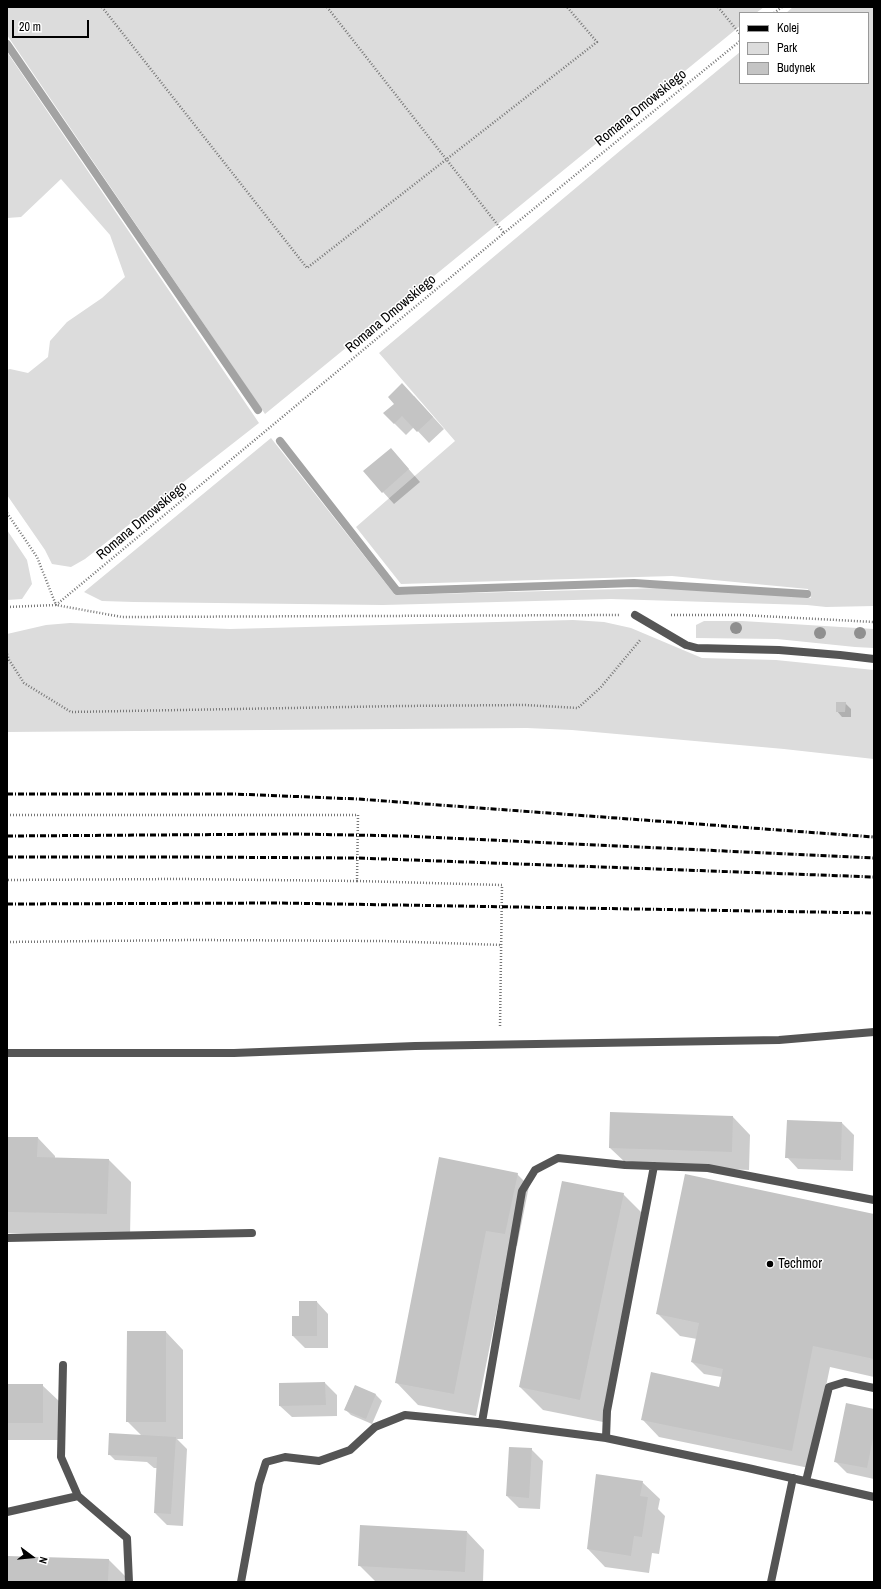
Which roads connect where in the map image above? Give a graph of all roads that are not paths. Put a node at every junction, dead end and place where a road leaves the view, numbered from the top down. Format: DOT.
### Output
graph roads {
  1 [pos="635,615"];
  2 [pos="874,659"];
  3 [pos="874,1032"];
  4 [pos="7,1053"];
  5 [pos="654,1166"];
  6 [pos="874,1200"];
  7 [pos="252,1233"];
  8 [pos="7,1238"];
  9 [pos="63,1365"];
  10 [pos="874,1388"];
  11 [pos="482,1422"];
  12 [pos="606,1438"];
  13 [pos="793,1478"];
  14 [pos="806,1481"];
  15 [pos="78,1496"];
  16 [pos="874,1497"];
  17 [pos="7,1512"];
  18 [pos="129,1582"];
  19 [pos="241,1582"];
  20 [pos="771,1582"];
  1 -- 2 [label="lane"];
  3 -- 4 [label="lane"];
  5 -- 6 [label="lane"];
  5 -- 11 [label="lane"];
  5 -- 12 [label="lane"];
  7 -- 8 [label="lane"];
  9 -- 15 [label="lane"];
  10 -- 14 [label="lane"];
  11 -- 12 [label="lane"];
  11 -- 19 [label="lane"];
  12 -- 13 [label="lane"];
  13 -- 14 [label="lane"];
  13 -- 20 [label="lane"];
  14 -- 16 [label="lane"];
  15 -- 17 [label="lane"];
  15 -- 18 [label="lane"];
}
